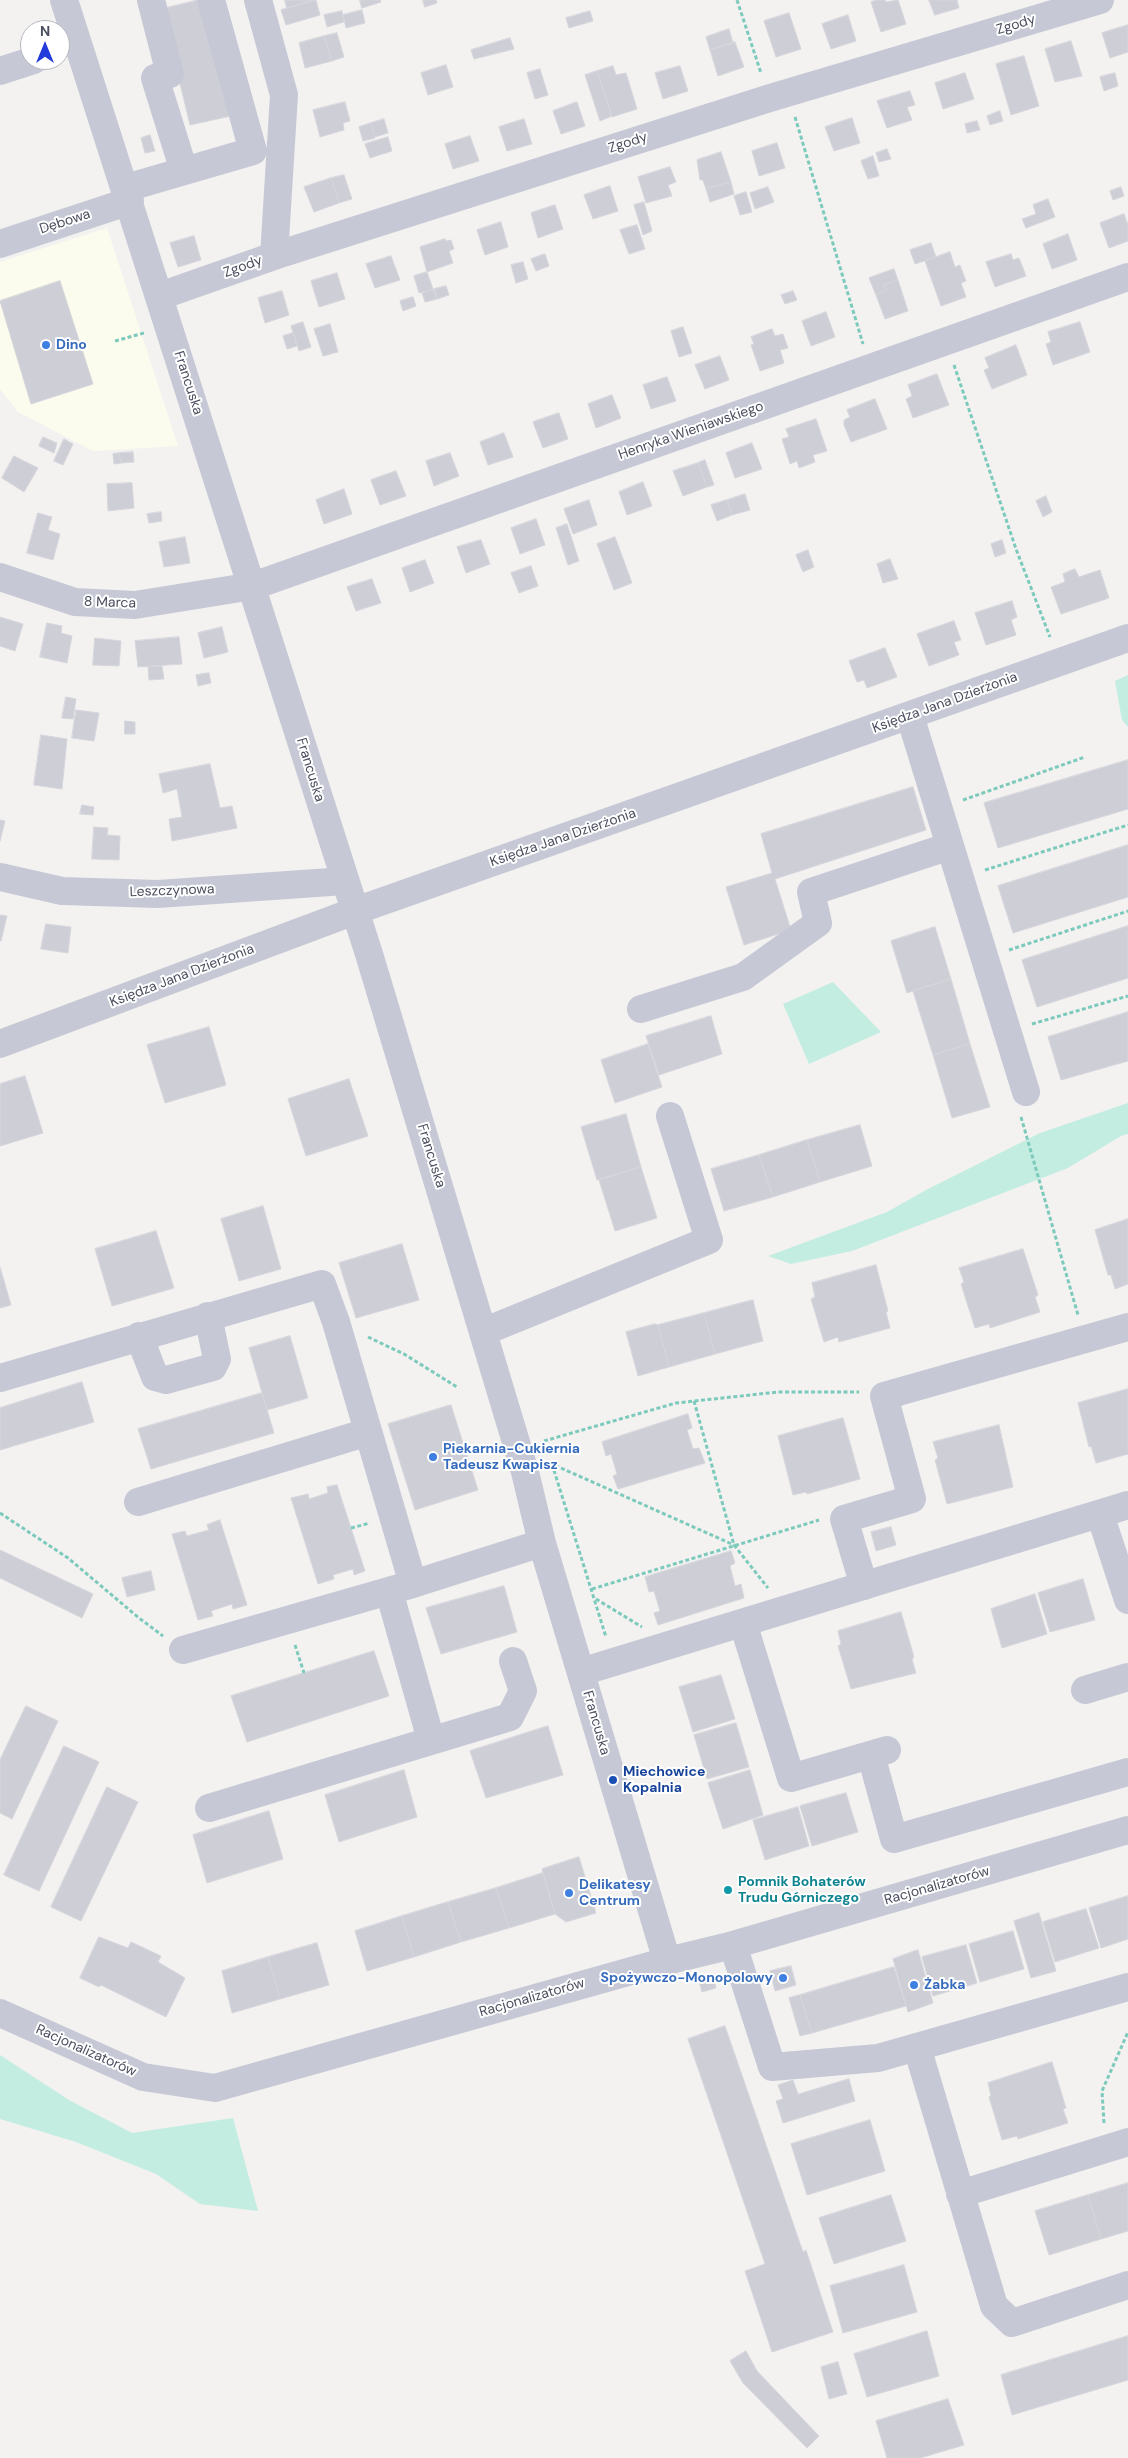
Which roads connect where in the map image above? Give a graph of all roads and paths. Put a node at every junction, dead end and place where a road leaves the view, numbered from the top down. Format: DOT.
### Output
graph roads {
  1 [pos="66,0"];
  2 [pos="151,0"];
  3 [pos="211,0"];
  4 [pos="258,0"];
  5 [pos="738,0"];
  6 [pos="1100,0"];
  7 [pos="68,20"];
  8 [pos="70,49"];
  9 [pos="20,65"];
  10 [pos="0,71"];
  11 [pos="779,96"];
  12 [pos="184,171"];
  13 [pos="128,194"];
  14 [pos="0,244"];
  15 [pos="274,256"];
  16 [pos="1128,277"];
  17 [pos="160,296"];
  18 [pos="152,331"];
  19 [pos="116,341"];
  20 [pos="946,341"];
  21 [pos="870,368"];
  22 [pos="0,578"];
  23 [pos="253,586"];
  24 [pos="1128,638"];
  25 [pos="1059,661"];
  26 [pos="910,716"];
  27 [pos="1085,758"];
  28 [pos="939,808"];
  29 [pos="1128,825"];
  30 [pos="950,846"];
  31 [pos="0,877"];
  32 [pos="960,878"];
  33 [pos="345,881"];
  34 [pos="355,911"];
  35 [pos="1128,911"];
  36 [pos="984,957"];
  37 [pos="1128,996"];
  38 [pos="641,1010"];
  39 [pos="1007,1031"];
  40 [pos="0,1044"];
  41 [pos="1026,1092"];
  42 [pos="670,1116"];
  43 [pos="208,1316"];
  44 [pos="336,1322"];
  45 [pos="1128,1327"];
  46 [pos="483,1332"];
  47 [pos="139,1336"];
  48 [pos="1085,1339"];
  49 [pos="0,1378"];
  50 [pos="457,1387"];
  51 [pos="868,1392"];
  52 [pos="694,1401"];
  53 [pos="368,1432"];
  54 [pos="537,1443"];
  55 [pos="552,1464"];
  56 [pos="544,1466"];
  57 [pos="138,1502"];
  58 [pos="1128,1505"];
  59 [pos="0,1514"];
  60 [pos="1100,1514"];
  61 [pos="826,1518"];
  62 [pos="542,1543"];
  63 [pos="734,1545"];
  64 [pos="864,1586"];
  65 [pos="401,1588"];
  66 [pos="592,1589"];
  67 [pos="595,1599"];
  68 [pos="1128,1600"];
  69 [pos="785,1609"];
  70 [pos="743,1622"];
  71 [pos="669,1645"];
  72 [pos="183,1650"];
  73 [pos="513,1661"];
  74 [pos="614,1662"];
  75 [pos="581,1672"];
  76 [pos="1128,1677"];
  77 [pos="1085,1690"];
  78 [pos="431,1740"];
  79 [pos="1128,1772"];
  80 [pos="210,1808"];
  81 [pos="1128,1830"];
  82 [pos="733,1945"];
  83 [pos="667,1961"];
  84 [pos="1128,1987"];
  85 [pos="0,2013"];
  86 [pos="1128,2032"];
  87 [pos="917,2047"];
  88 [pos="1117,2145"];
  89 [pos="960,2194"];
  90 [pos="1128,2285"];
  1 -- 7 [label="street, Francuska"];
  2 -- 12 [label="street"];
  3 -- 12 [label="street, Dębowa"];
  4 -- 15 [label="street"];
  5 -- 11 [label="path"];
  6 -- 11 [label="street, Zgody"];
  8 -- 13 [label="street, Francuska"];
  9 -- 10 [label="street"];
  11 -- 15 [label="street, Zgody"];
  11 -- 21 [label="path"];
  12 -- 13 [label="street, Dębowa"];
  13 -- 14 [label="street, Dębowa"];
  13 -- 17 [label="street, Francuska"];
  15 -- 17 [label="street, Zgody"];
  16 -- 20 [label="street, Henryka Wieniawskiego"];
  17 -- 23 [label="street, Francuska"];
  18 -- 19 [label="path"];
  20 -- 21 [label="street, Henryka Wieniawskiego"];
  20 -- 25 [label="path"];
  21 -- 23 [label="street, Henryka Wieniawskiego"];
  22 -- 23 [label="street, 8 Marca"];
  23 -- 33 [label="street, Francuska"];
  24 -- 25 [label="street, Księdza Jana Dzierżonia"];
  25 -- 26 [label="street, Księdza Jana Dzierżonia"];
  26 -- 28 [label="street"];
  26 -- 34 [label="street, Księdza Jana Dzierżonia"];
  27 -- 28 [label="path"];
  28 -- 30 [label="street"];
  29 -- 32 [label="path"];
  30 -- 32 [label="street"];
  30 -- 38 [label="street"];
  31 -- 33 [label="street, Leszczynowa"];
  32 -- 36 [label="street"];
  33 -- 34 [label="street, Francuska"];
  34 -- 40 [label="street, Księdza Jana Dzierżonia"];
  34 -- 46 [label="street, Francuska"];
  35 -- 36 [label="path"];
  36 -- 39 [label="street"];
  37 -- 39 [label="path"];
  39 -- 41 [label="street"];
  41 -- 48 [label="path"];
  42 -- 46 [label="street"];
  43 -- 44 [label="street"];
  43 -- 47 [label="street"];
  43 -- 47 [label="street"];
  44 -- 50 [label="path"];
  44 -- 53 [label="street"];
  45 -- 48 [label="street"];
  46 -- 62 [label="street, Francuska"];
  47 -- 49 [label="street"];
  48 -- 64 [label="street"];
  51 -- 52 [label="path"];
  52 -- 54 [label="path"];
  52 -- 63 [label="path"];
  53 -- 57 [label="street"];
  53 -- 65 [label="street"];
  55 -- 56 [label="path"];
  55 -- 63 [label="path"];
  55 -- 66 [label="path"];
  58 -- 60 [label="street"];
  59 -- 72 [label="path"];
  60 -- 64 [label="street"];
  60 -- 68 [label="street"];
  61 -- 63 [label="path"];
  62 -- 65 [label="street"];
  62 -- 75 [label="street, Francuska"];
  63 -- 66 [label="path"];
  63 -- 69 [label="path"];
  64 -- 69 [label="street"];
  65 -- 72 [label="street"];
  65 -- 78 [label="street"];
  66 -- 67 [label="path"];
  67 -- 71 [label="path"];
  67 -- 74 [label="path"];
  69 -- 70 [label="street"];
  70 -- 71 [label="street"];
  70 -- 79 [label="street"];
  71 -- 74 [label="street"];
  73 -- 78 [label="street"];
  74 -- 75 [label="street"];
  75 -- 83 [label="street, Francuska"];
  76 -- 77 [label="street"];
  78 -- 80 [label="street"];
  81 -- 82 [label="street, Racjonalizatorów"];
  82 -- 83 [label="street, Racjonalizatorów"];
  82 -- 87 [label="street"];
  83 -- 85 [label="street, Racjonalizatorów"];
  84 -- 87 [label="street"];
  86 -- 88 [label="path"];
  87 -- 89 [label="street"];
  88 -- 89 [label="street"];
  89 -- 90 [label="street"];
}
